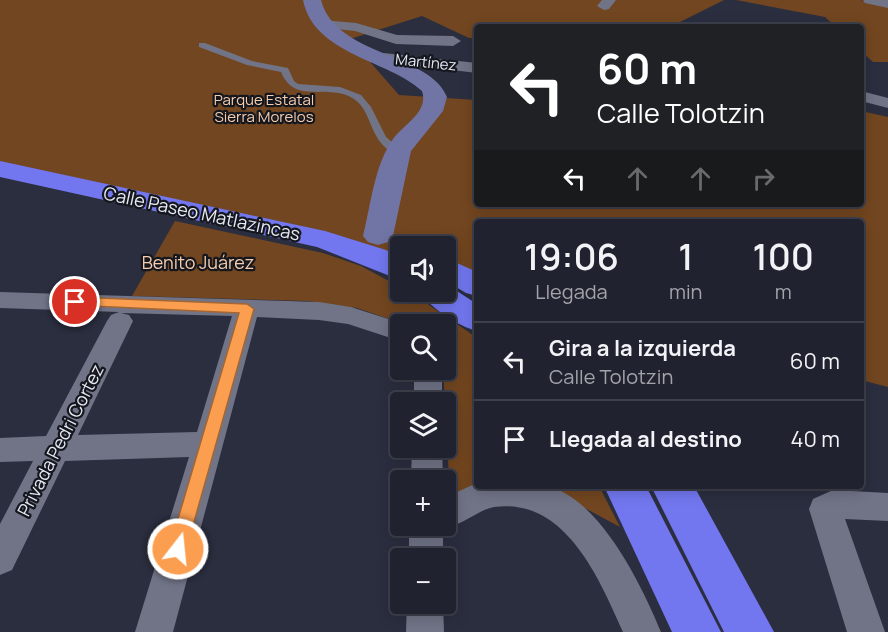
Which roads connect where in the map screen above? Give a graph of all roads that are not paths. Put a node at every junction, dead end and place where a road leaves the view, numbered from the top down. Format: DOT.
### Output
graph roads {
  1 [pos="312,0"];
  2 [pos="870,0"];
  3 [pos="888,4"];
  4 [pos="322,24"];
  5 [pos="453,41"];
  6 [pos="202,45"];
  7 [pos="374,57"];
  8 [pos="474,68"];
  9 [pos="864,97"];
  10 [pos="888,103"];
  11 [pos="399,152"];
  12 [pos="0,154"];
  13 [pos="0,169"];
  14 [pos="378,236"];
  15 [pos="390,241"];
  16 [pos="390,265"];
  17 [pos="456,274"];
  18 [pos="474,284"];
  19 [pos="0,300"];
  20 [pos="451,302"];
  21 [pos="0,316"];
  22 [pos="245,317"];
  23 [pos="474,318"];
  24 [pos="120,321"];
  25 [pos="390,329"];
  26 [pos="208,444"];
  27 [pos="0,450"];
  28 [pos="55,450"];
  29 [pos="626,489"];
  30 [pos="674,489"];
  31 [pos="888,507"];
  32 [pos="456,508"];
  33 [pos="0,559"];
  34 [pos="425,614"];
  35 [pos="154,632"];
  36 [pos="425,632"];
  37 [pos="642,632"];
  38 [pos="697,632"];
  39 [pos="750,632"];
  40 [pos="866,632"];
  1 -- 4 [label="street"];
  2 -- 3 [label="street"];
  4 -- 5 [label="street"];
  4 -- 7 [label="street"];
  6 -- 11 [label="lane"];
  7 -- 8 [label="street, Martínez"];
  7 -- 11 [label="street"];
  9 -- 10 [label="street"];
  11 -- 14 [label="street"];
  12 -- 14 [label="highway, Calle Paseo Matlazincas"];
  13 -- 16 [label="highway, Calle Paseo Matlazincas"];
  14 -- 15 [label="highway, Calle Paseo Matlazincas"];
  17 -- 18 [label="highway"];
  19 -- 22 [label="street"];
  20 -- 23 [label="highway"];
  21 -- 24 [label="street"];
  22 -- 24 [label="street"];
  22 -- 25 [label="street"];
  22 -- 26 [label="street"];
  24 -- 28 [label="street, Privada Pedri Cortez"];
  26 -- 28 [label="street"];
  26 -- 35 [label="street"];
  27 -- 28 [label="street"];
  28 -- 33 [label="street, Privada Pedri Cortez"];
  29 -- 38 [label="highway"];
  30 -- 39 [label="highway"];
  31 -- 40 [label="street"];
  32 -- 37 [label="street"];
  34 -- 36 [label="street"];
}
